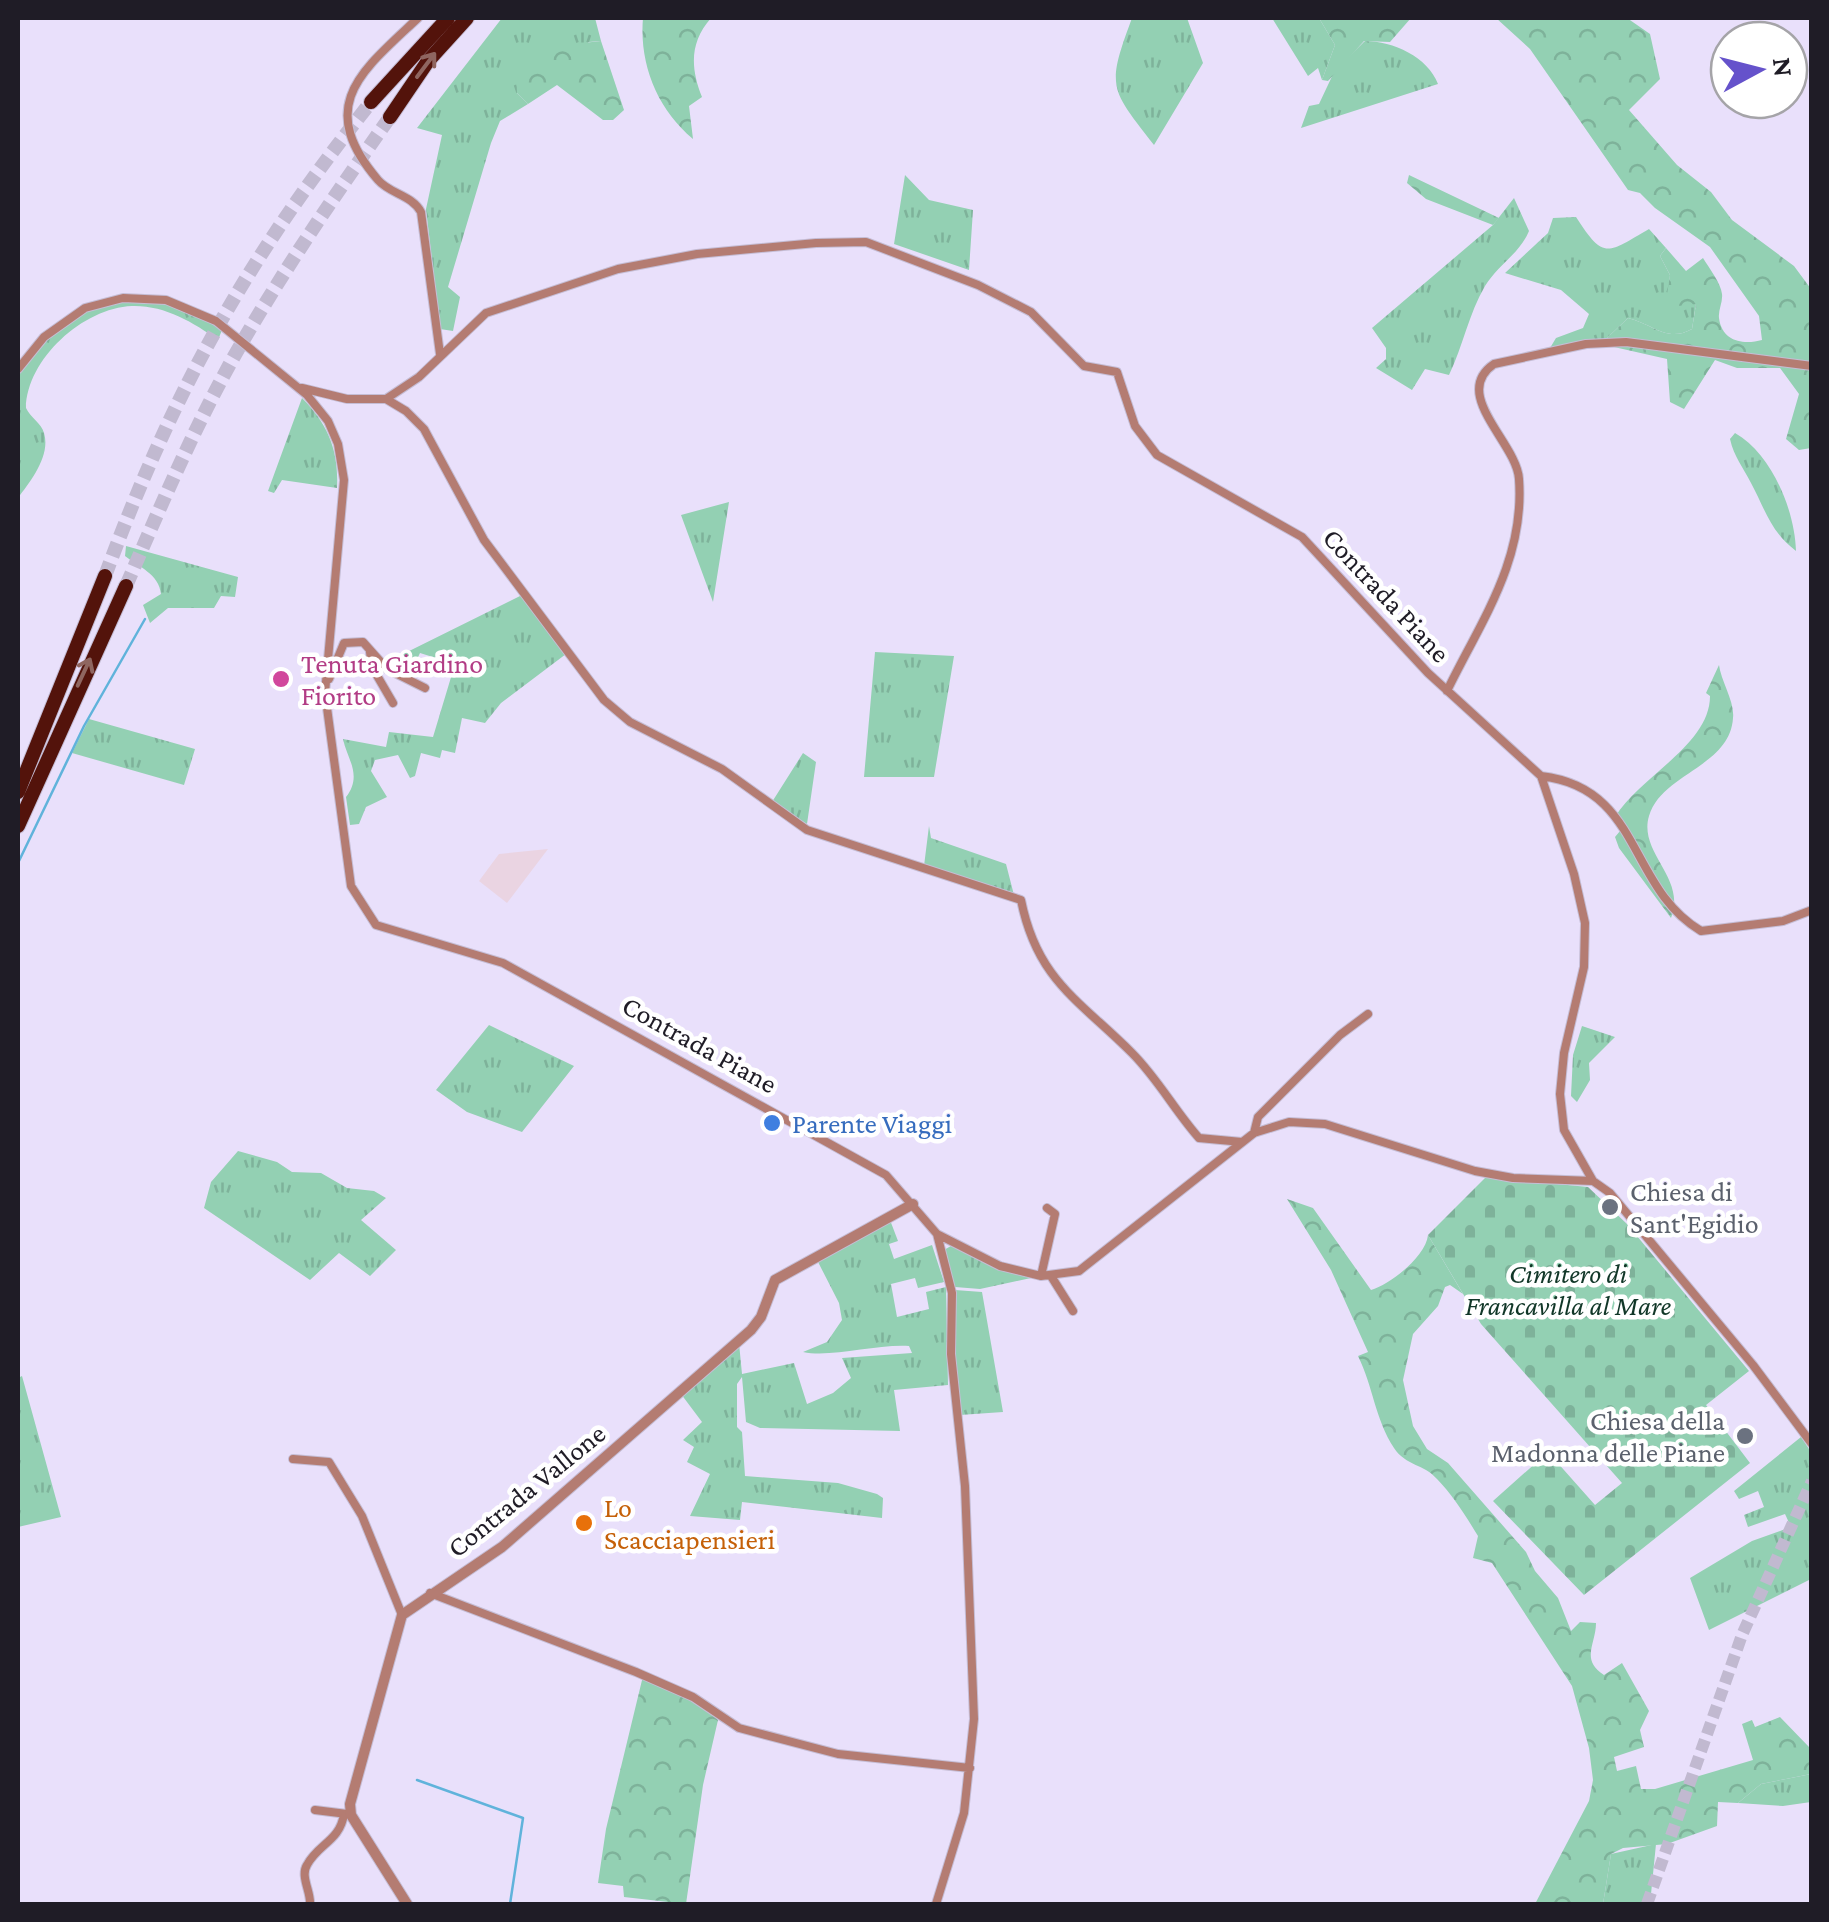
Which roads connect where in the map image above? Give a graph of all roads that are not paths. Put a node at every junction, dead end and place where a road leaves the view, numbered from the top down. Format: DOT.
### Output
graph roads {
  1 [pos="418,18"];
  2 [pos="448,18"];
  3 [pos="468,18"];
  4 [pos="371,102"];
  5 [pos="390,116"];
  6 [pos="440,354"];
  7 [pos="20,365"];
  8 [pos="1812,366"];
  9 [pos="298,387"];
  10 [pos="386,399"];
  11 [pos="105,576"];
  12 [pos="126,586"];
  13 [pos="370,652"];
  14 [pos="425,688"];
  15 [pos="1448,690"];
  16 [pos="325,693"];
  17 [pos="393,703"];
  18 [pos="1542,776"];
  19 [pos="18,792"];
  20 [pos="18,826"];
  21 [pos="1812,910"];
  22 [pos="1368,1014"];
  23 [pos="1254,1133"];
  24 [pos="1242,1142"];
  25 [pos="1593,1181"];
  26 [pos="913,1204"];
  27 [pos="1047,1208"];
  28 [pos="936,1234"];
  29 [pos="1041,1276"];
  30 [pos="1051,1276"];
  31 [pos="1072,1311"];
  32 [pos="1812,1444"];
  33 [pos="293,1459"];
  34 [pos="430,1593"];
  35 [pos="402,1615"];
  36 [pos="970,1768"];
  37 [pos="315,1810"];
  38 [pos="348,1815"];
  39 [pos="310,1904"];
  40 [pos="407,1904"];
  41 [pos="936,1904"];
  1 -- 6 [label="street"];
  2 -- 4 [label="highway"];
  5 -- 3 [label="highway, one-way"];
  6 -- 10 [label="street, Contrada Piane"];
  6 -- 15 [label="street, Contrada Piane"];
  7 -- 9 [label="street, Contrada Piane"];
  8 -- 15 [label="street"];
  9 -- 10 [label="street, Contrada Piane"];
  9 -- 16 [label="street, Contrada Piane"];
  10 -- 24 [label="street"];
  11 -- 19 [label="highway"];
  20 -- 12 [label="highway, one-way"];
  13 -- 14 [label="street"];
  13 -- 16 [label="street"];
  13 -- 17 [label="street"];
  15 -- 18 [label="street, Contrada Piane"];
  16 -- 26 [label="street, Contrada Piane"];
  18 -- 21 [label="street"];
  18 -- 25 [label="street"];
  22 -- 23 [label="street"];
  23 -- 24 [label="street, Contrada Piane"];
  23 -- 25 [label="street, Contrada Piane"];
  24 -- 30 [label="street, Contrada Piane"];
  25 -- 32 [label="street"];
  26 -- 28 [label="street, Contrada Piane"];
  26 -- 34 [label="street, Contrada Vallone"];
  27 -- 29 [label="street"];
  28 -- 29 [label="street, Contrada Piane"];
  28 -- 36 [label="street"];
  29 -- 30 [label="street, Contrada Piane"];
  30 -- 31 [label="street"];
  33 -- 35 [label="street"];
  34 -- 35 [label="street, Contrada Vallone"];
  34 -- 36 [label="street"];
  35 -- 38 [label="street"];
  36 -- 41 [label="street"];
  37 -- 38 [label="street"];
  38 -- 39 [label="street"];
  38 -- 40 [label="street"];
}
